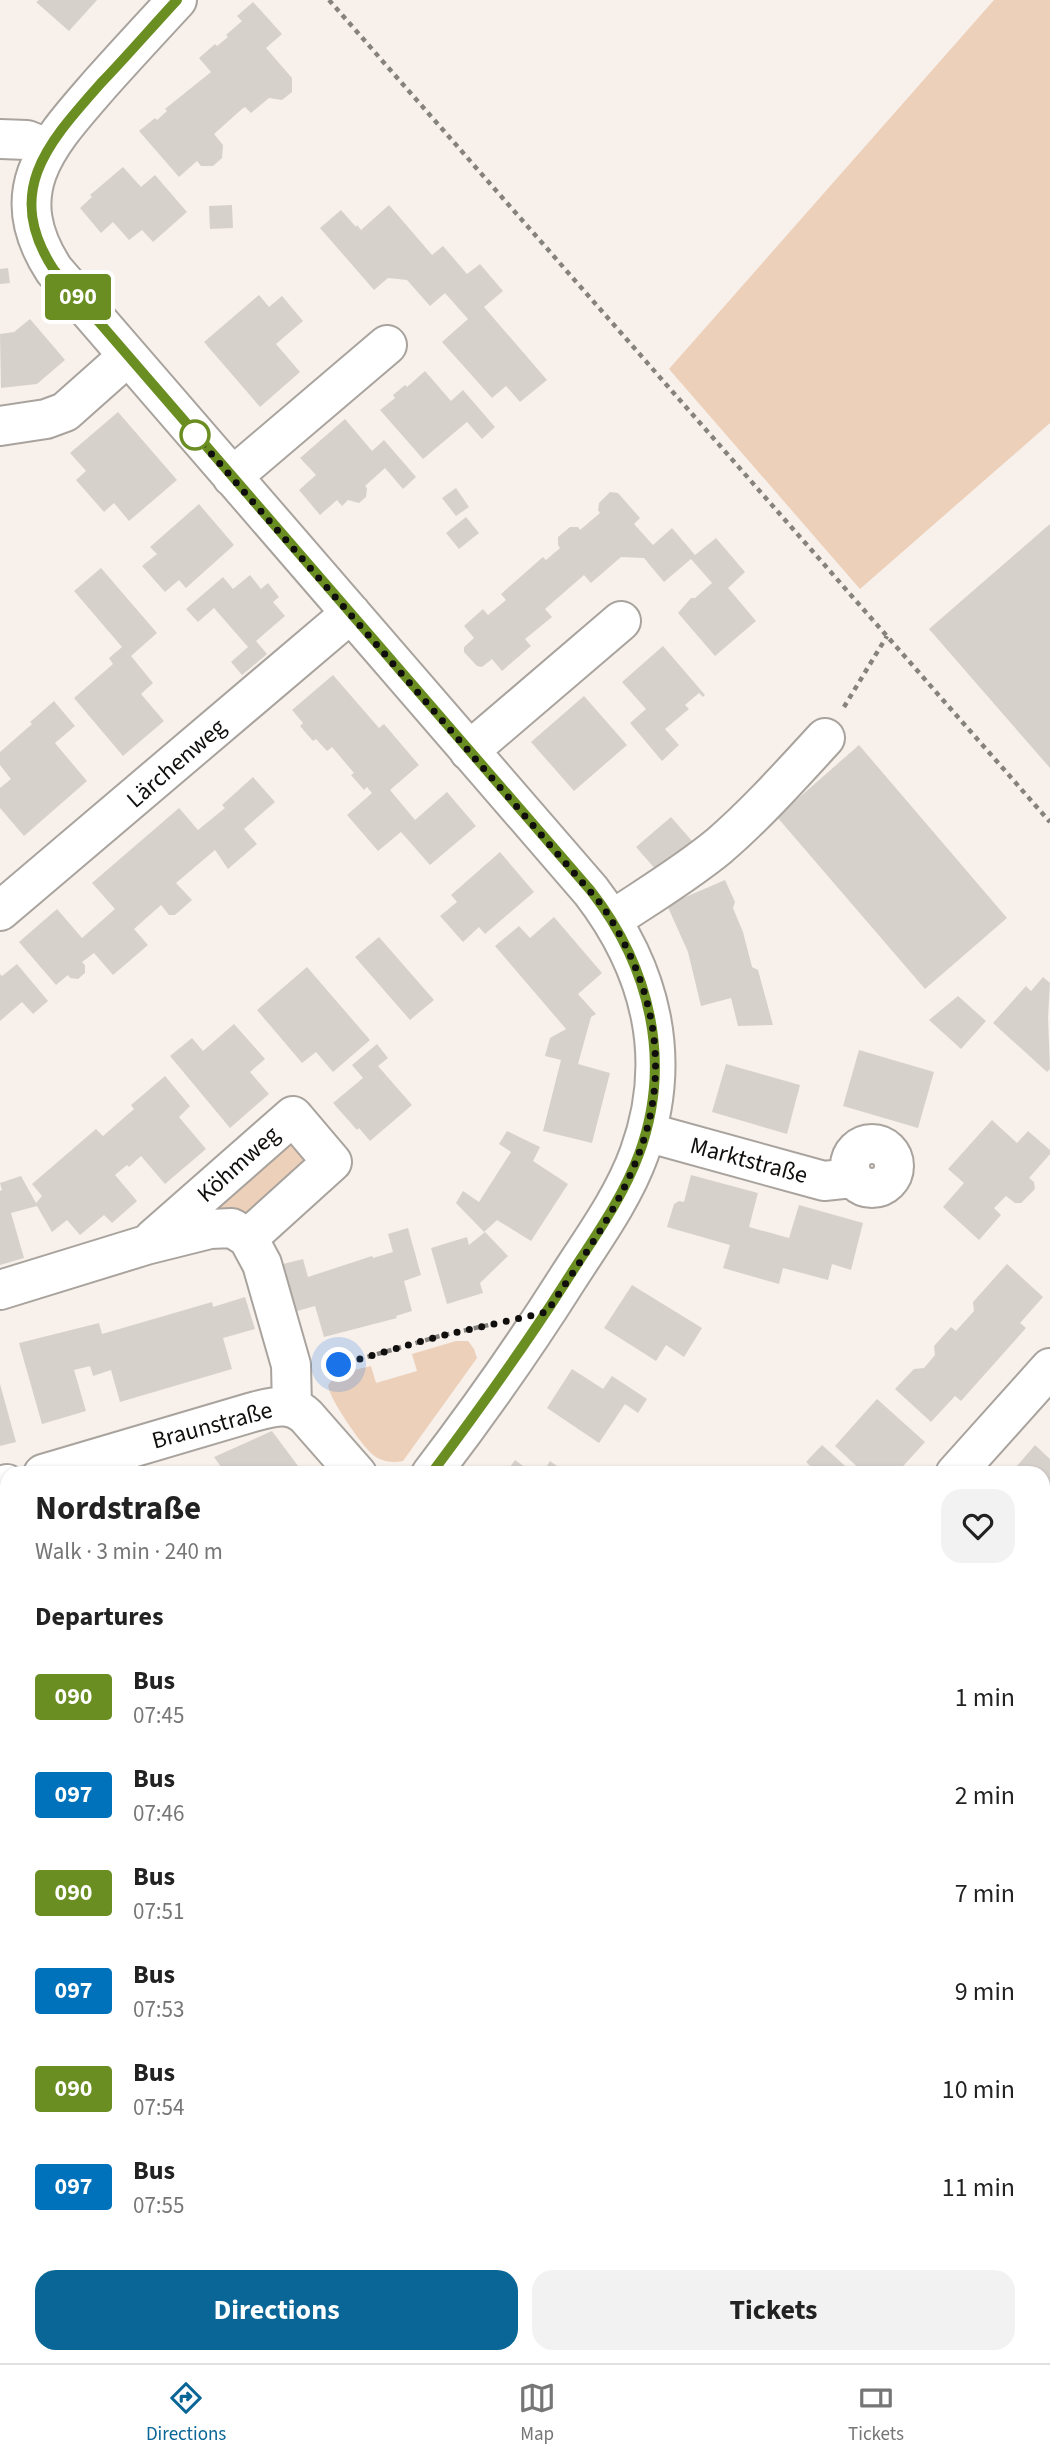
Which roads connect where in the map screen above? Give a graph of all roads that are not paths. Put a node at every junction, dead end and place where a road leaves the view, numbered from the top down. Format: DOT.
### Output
graph roads {
  1 [pos="177,0"];
  2 [pos="0,139"];
  3 [pos="47,148"];
  4 [pos="387,345"];
  5 [pos="128,356"];
  6 [pos="0,426"];
  7 [pos="232,477"];
  8 [pos="351,613"];
  9 [pos="621,621"];
  10 [pos="825,738"];
  11 [pos="468,751"];
  12 [pos="0,911"];
  13 [pos="612,920"];
  14 [pos="646,1132"];
  15 [pos="852,1178"];
  16 [pos="248,1238"];
  17 [pos="146,1245"];
  18 [pos="0,1290"];
  19 [pos="1043,1390"];
  20 [pos="292,1407"];
  21 [pos="70,1466"];
  22 [pos="350,1466"];
  23 [pos="437,1466"];
  24 [pos="963,1466"];
  1 -- 3 [label="street"];
  2 -- 3 [label="street"];
  3 -- 5 [label="street"];
  4 -- 7 [label="street"];
  5 -- 6 [label="street"];
  5 -- 7 [label="street"];
  7 -- 8 [label="street"];
  8 -- 11 [label="street"];
  8 -- 12 [label="street, Lärchenweg"];
  9 -- 11 [label="street"];
  10 -- 13 [label="street"];
  11 -- 13 [label="street"];
  13 -- 14 [label="street"];
  14 -- 15 [label="street, Marktstraße"];
  14 -- 23 [label="street"];
  16 -- 17 [label="street, Köhmweg"];
  16 -- 17 [label="street, Köhmweg"];
  16 -- 20 [label="street"];
  17 -- 18 [label="street, Köhmweg"];
  19 -- 24 [label="street"];
  20 -- 21 [label="street, Braunstraße"];
  20 -- 22 [label="street, Braunstraße"];
}
